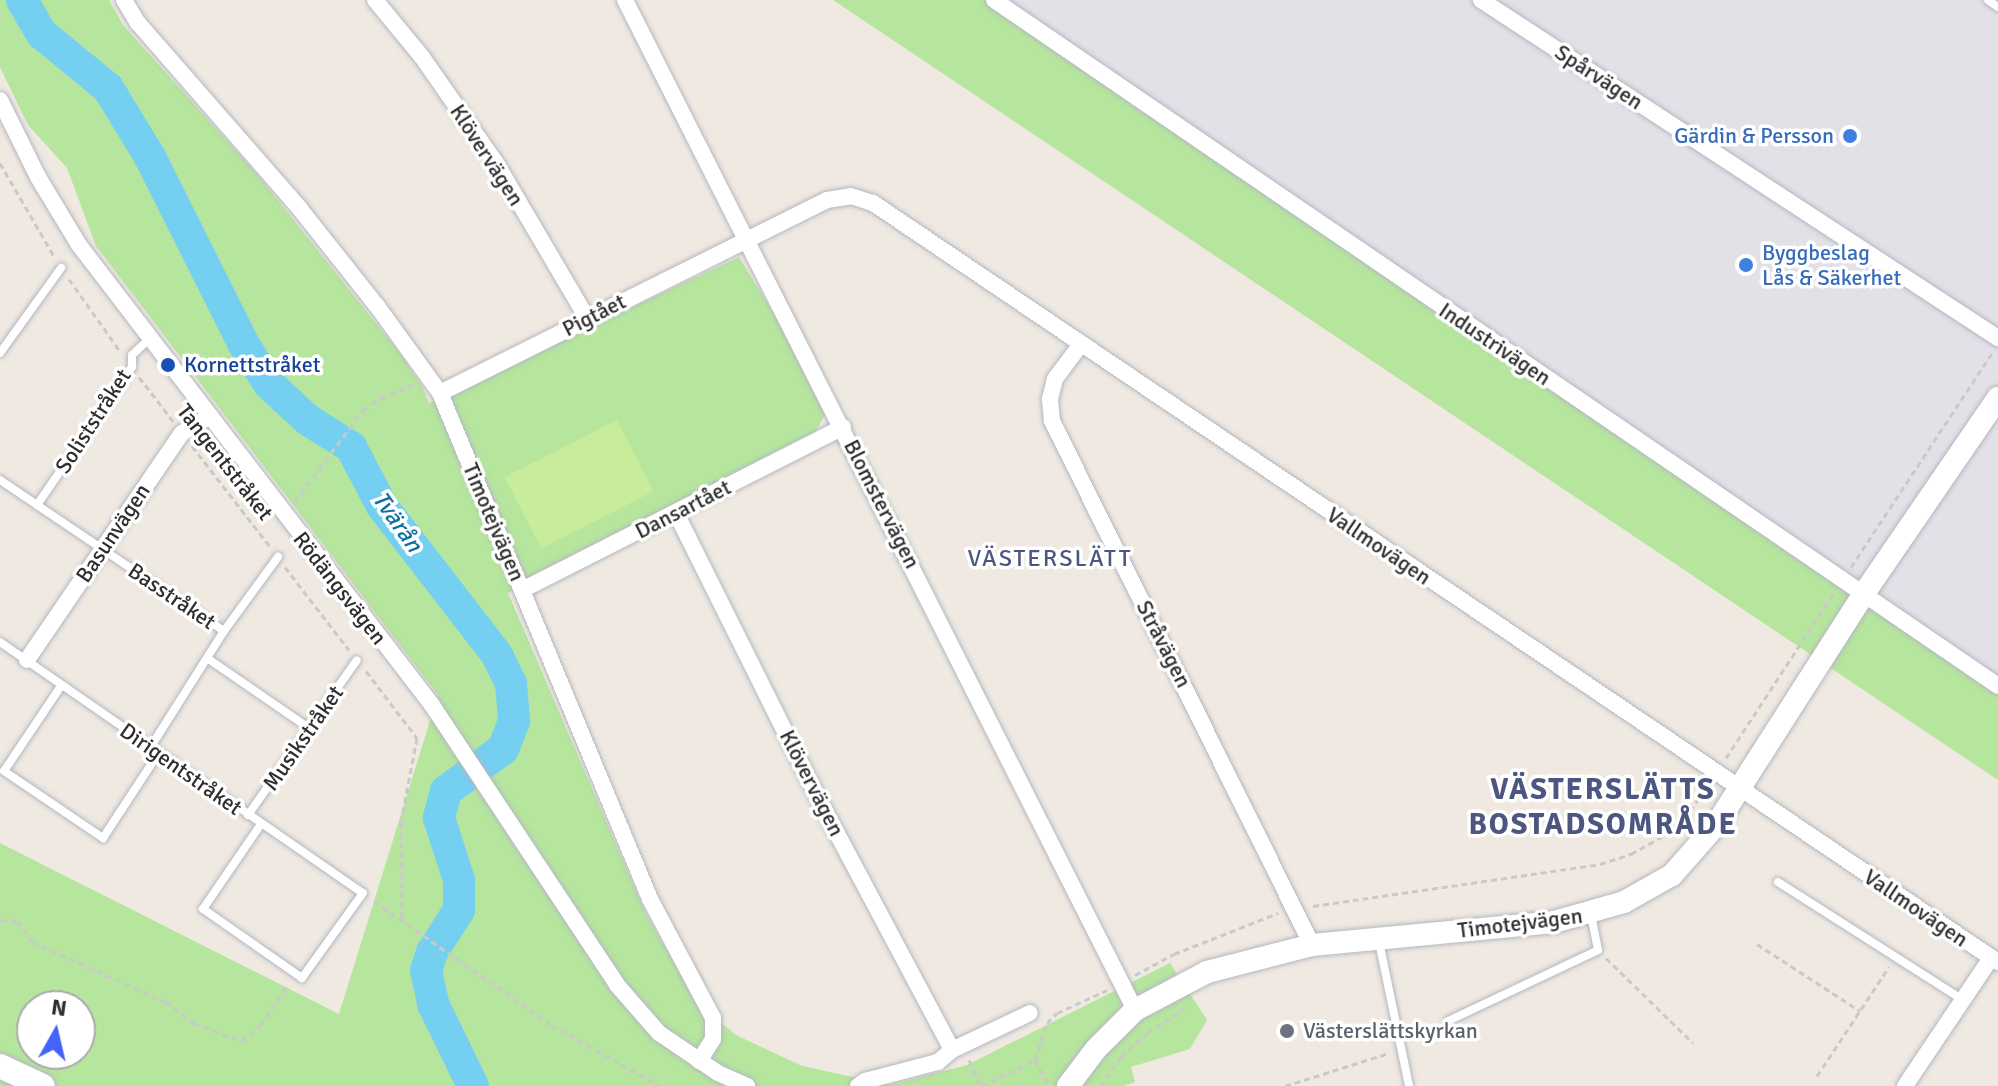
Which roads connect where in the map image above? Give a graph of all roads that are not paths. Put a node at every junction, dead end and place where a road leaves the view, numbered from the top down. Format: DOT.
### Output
graph roads {
  1 [pos="124,0"];
  2 [pos="375,0"];
  3 [pos="625,0"];
  4 [pos="994,0"];
  5 [pos="1481,0"];
  6 [pos="1988,0"];
  7 [pos="1998,7"];
  8 [pos="0,100"];
  9 [pos="748,239"];
  10 [pos="61,268"];
  11 [pos="587,318"];
  12 [pos="149,339"];
  13 [pos="1998,340"];
  14 [pos="1081,344"];
  15 [pos="0,353"];
  16 [pos="440,393"];
  17 [pos="1998,398"];
  18 [pos="210,416"];
  19 [pos="843,427"];
  20 [pos="0,480"];
  21 [pos="37,505"];
  22 [pos="676,513"];
  23 [pos="101,548"];
  24 [pos="278,557"];
  25 [pos="522,590"];
  26 [pos="1863,595"];
  27 [pos="224,631"];
  28 [pos="0,642"];
  29 [pos="207,658"];
  30 [pos="27,660"];
  31 [pos="357,660"];
  32 [pos="61,686"];
  33 [pos="1998,686"];
  34 [pos="309,728"];
  35 [pos="154,751"];
  36 [pos="1740,790"];
  37 [pos="248,815"];
  38 [pos="261,824"];
  39 [pos="1778,882"];
  40 [pos="1591,914"];
  41 [pos="1378,938"];
  42 [pos="1312,945"];
  43 [pos="1994,960"];
  44 [pos="1963,1000"];
  45 [pos="1135,1010"];
  46 [pos="1030,1013"];
  47 [pos="1448,1021"];
  48 [pos="957,1048"];
  49 [pos="699,1061"];
  50 [pos="0,1066"];
  51 [pos="43,1086"];
  52 [pos="747,1086"];
  53 [pos="858,1086"];
  54 [pos="1068,1086"];
  55 [pos="1409,1086"];
  56 [pos="1905,1086"];
  1 -- 16 [label="street, Timotejvägen"];
  2 -- 11 [label="street, Klövervägen"];
  3 -- 9 [label="street, Blomstervägen"];
  4 -- 26 [label="street, Industrivägen"];
  5 -- 13 [label="street, Spårvägen"];
  6 -- 7 [label="lane"];
  8 -- 12 [label="street, Rödängsvägen"];
  9 -- 11 [label="street, Pigtået"];
  9 -- 14 [label="street, Vallmovägen"];
  9 -- 19 [label="street, Blomstervägen"];
  10 -- 15 [label="lane"];
  11 -- 16 [label="street, Pigtået"];
  12 -- 18 [label="street, Rödängsvägen"];
  12 -- 21 [label="lane, Soliststråket"];
  14 -- 36 [label="street, Vallmovägen"];
  14 -- 42 [label="street, Stråvägen"];
  16 -- 25 [label="street, Timotejvägen"];
  17 -- 26 [label="street, Timotejvägen"];
  18 -- 23 [label="street, Basunvägen"];
  18 -- 49 [label="street, Rödängsvägen"];
  19 -- 22 [label="street, Dansartået"];
  19 -- 45 [label="street, Blomstervägen"];
  20 -- 21 [label="lane, Basstråket"];
  21 -- 23 [label="lane, Basstråket"];
  22 -- 25 [label="street, Dansartået"];
  22 -- 48 [label="street, Klövervägen"];
  23 -- 27 [label="lane, Basstråket"];
  23 -- 30 [label="street, Basunvägen"];
  24 -- 27 [label="lane"];
  25 -- 49 [label="street, Timotejvägen"];
  26 -- 33 [label="street, Industrivägen"];
  26 -- 36 [label="street, Timotejvägen"];
  27 -- 29 [label="lane"];
  28 -- 30 [label="lane, Dirigentstråket"];
  29 -- 34 [label="lane, Basstråket"];
  29 -- 35 [label="lane"];
  30 -- 32 [label="lane, Dirigentstråket"];
  31 -- 34 [label="lane, Musikstråket"];
  32 -- 35 [label="lane, Dirigentstråket"];
  32 -- 35 [label="lane"];
  34 -- 37 [label="lane, Musikstråket"];
  35 -- 37 [label="lane, Dirigentstråket"];
  36 -- 40 [label="street, Timotejvägen"];
  36 -- 43 [label="street, Vallmovägen"];
  37 -- 38 [label="lane, Dirigentstråket"];
  38 -- 38 [label="lane, Dirigentstråket"];
  39 -- 44 [label="lane"];
  40 -- 41 [label="street, Timotejvägen"];
  40 -- 47 [label="lane"];
  41 -- 42 [label="street, Timotejvägen"];
  41 -- 55 [label="lane"];
  42 -- 45 [label="street, Timotejvägen"];
  43 -- 44 [label="street"];
  44 -- 56 [label="street"];
  45 -- 54 [label="street, Timotejvägen"];
  46 -- 48 [label="street"];
  48 -- 53 [label="street"];
  49 -- 52 [label="street"];
  50 -- 51 [label="main road"];
}
